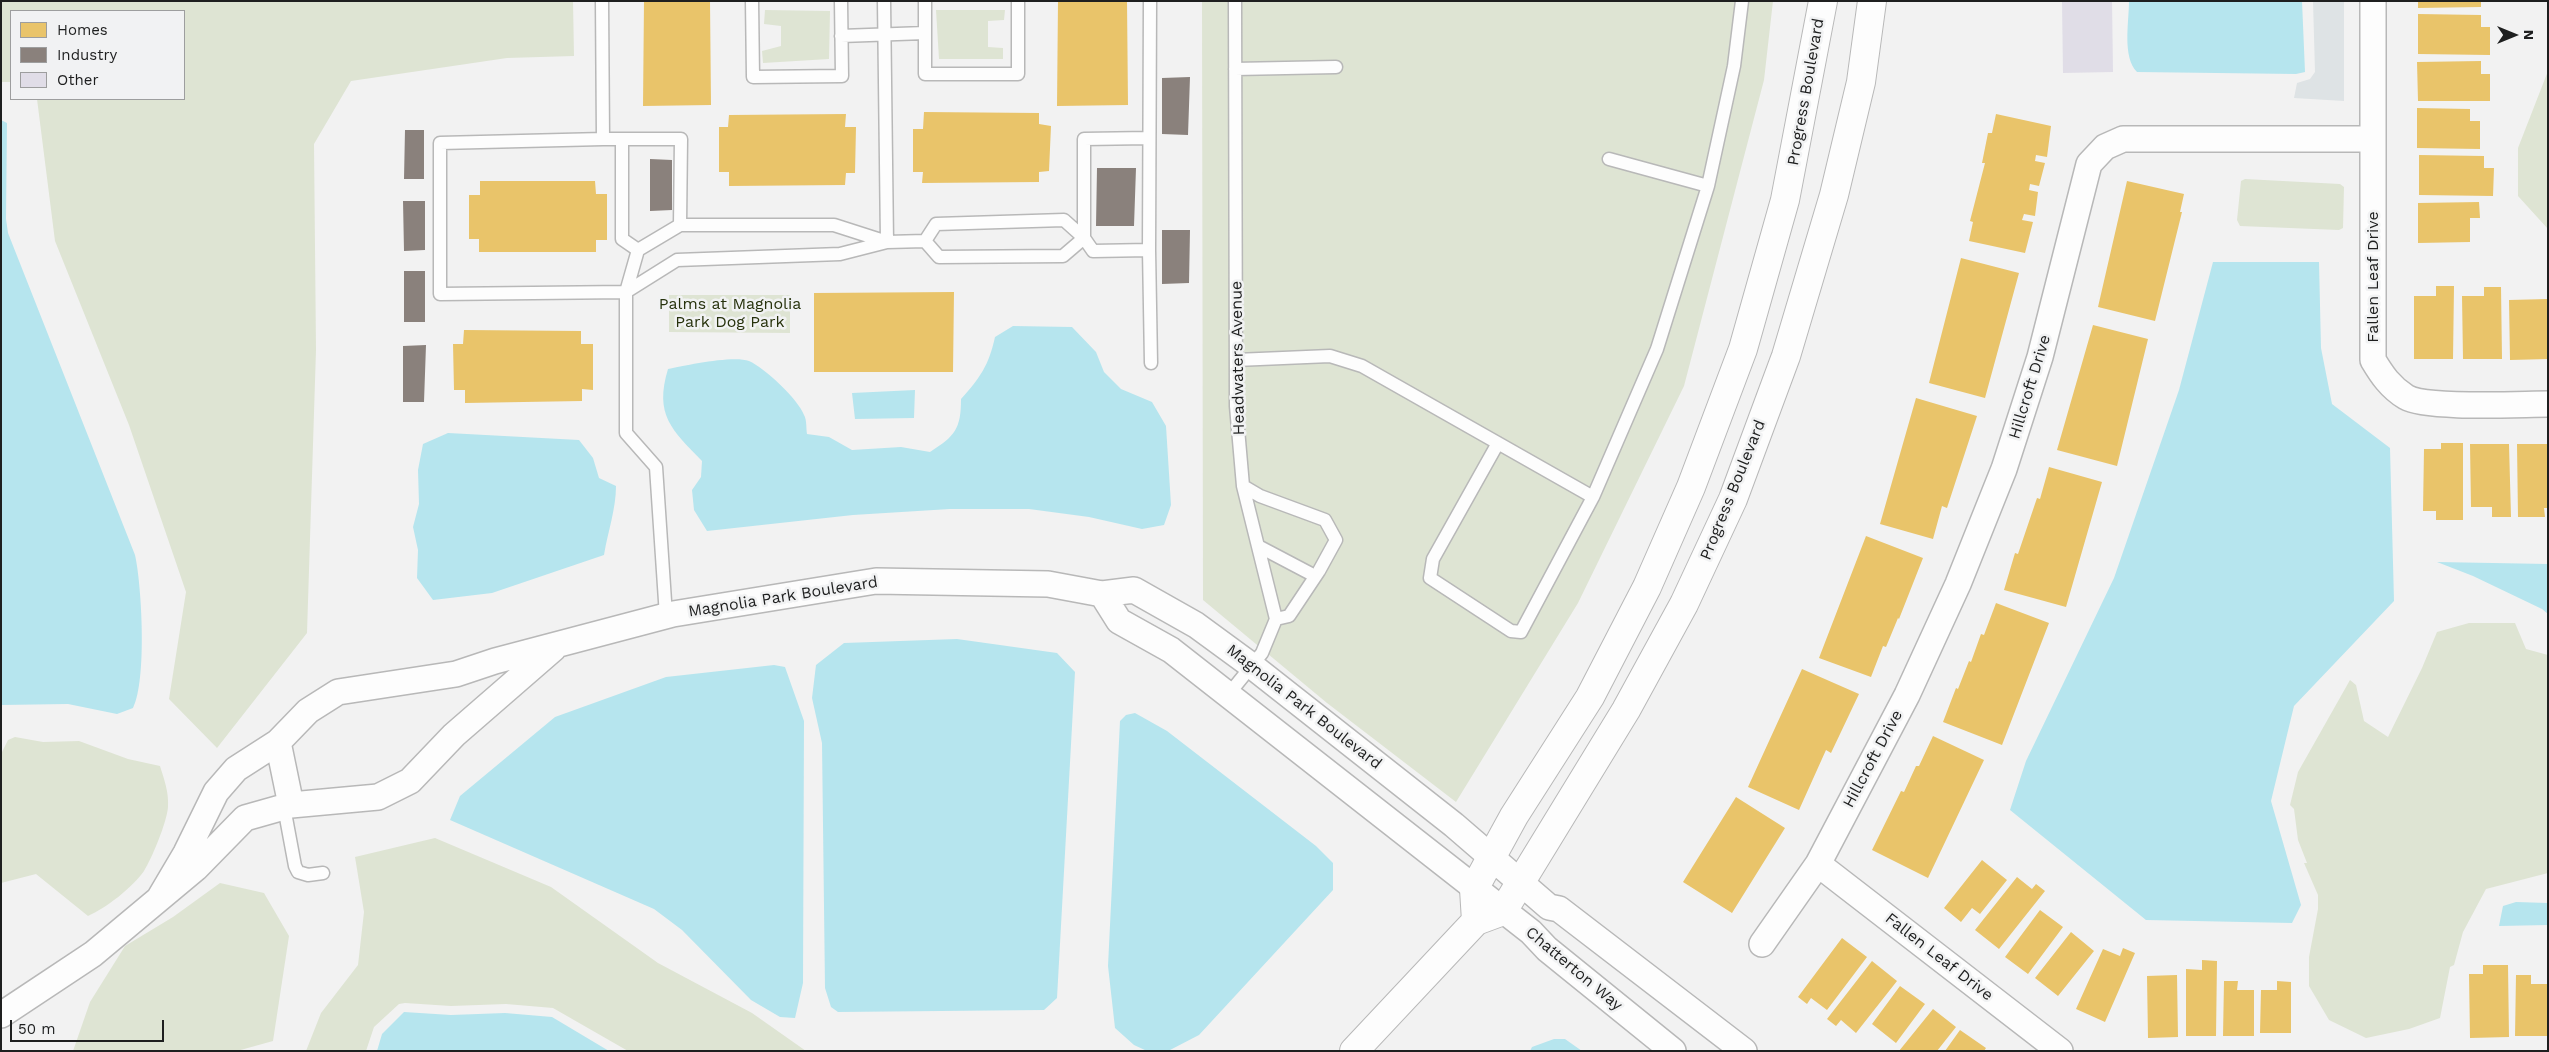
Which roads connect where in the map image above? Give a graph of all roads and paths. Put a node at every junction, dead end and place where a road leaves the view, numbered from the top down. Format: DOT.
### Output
graph roads {
  1 [pos="602,1"];
  2 [pos="752,1"];
  3 [pos="841,1"];
  4 [pos="884,1"];
  5 [pos="925,1"];
  6 [pos="1018,1"];
  7 [pos="1150,1"];
  8 [pos="1235,1"];
  9 [pos="1742,1"];
  10 [pos="1823,1"];
  11 [pos="1872,1"];
  12 [pos="2373,1"];
  13 [pos="925,33"];
  14 [pos="884,34"];
  15 [pos="841,36"];
  16 [pos="1336,67"];
  17 [pos="1235,69"];
  18 [pos="1148,138"];
  19 [pos="2372,139"];
  20 [pos="602,140"];
  21 [pos="622,140"];
  22 [pos="1609,159"];
  23 [pos="1708,186"];
  24 [pos="680,225"];
  25 [pos="1084,238"];
  26 [pos="924,241"];
  27 [pos="887,242"];
  28 [pos="638,250"];
  29 [pos="1149,250"];
  30 [pos="626,292"];
  31 [pos="1236,360"];
  32 [pos="1151,364"];
  33 [pos="2548,404"];
  34 [pos="1498,444"];
  35 [pos="1244,486"];
  36 [pos="1593,497"];
  37 [pos="1258,546"];
  38 [pos="1315,576"];
  39 [pos="1102,594"];
  40 [pos="666,616"];
  41 [pos="1276,619"];
  42 [pos="557,646"];
  43 [pos="1252,666"];
  44 [pos="1228,695"];
  45 [pos="278,742"];
  46 [pos="288,806"];
  47 [pos="1492,856"];
  48 [pos="1818,864"];
  49 [pos="323,873"];
  50 [pos="1519,882"];
  51 [pos="1474,889"];
  52 [pos="160,897"];
  53 [pos="1503,911"];
  54 [pos="1476,921"];
  55 [pos="1762,944"];
  56 [pos="1,1015"];
  57 [pos="1354,1051"];
  58 [pos="1673,1051"];
  59 [pos="1744,1051"];
  60 [pos="2060,1051"];
  1 -- 20 [label="lane"];
  2 -- 15 [label="lane"];
  3 -- 15 [label="lane"];
  4 -- 14 [label="lane"];
  5 -- 13 [label="lane"];
  6 -- 13 [label="lane"];
  7 -- 18 [label="lane"];
  8 -- 17 [label="lane, Headwaters Avenue"];
  9 -- 23 [label="lane"];
  10 -- 47 [label="main road, Progress Boulevard"];
  11 -- 50 [label="main road, Progress Boulevard"];
  12 -- 19 [label="street, Fallen Leaf Drive"];
  13 -- 14 [label="lane"];
  14 -- 15 [label="lane"];
  14 -- 27 [label="lane"];
  16 -- 17 [label="lane"];
  17 -- 31 [label="lane, Headwaters Avenue"];
  18 -- 25 [label="lane"];
  18 -- 29 [label="lane"];
  19 -- 33 [label="street, Fallen Leaf Drive"];
  19 -- 48 [label="street, Hillcroft Drive"];
  20 -- 21 [label="lane"];
  20 -- 30 [label="lane"];
  21 -- 24 [label="lane"];
  21 -- 28 [label="lane"];
  22 -- 23 [label="lane"];
  23 -- 36 [label="lane"];
  24 -- 27 [label="lane"];
  24 -- 28 [label="lane"];
  25 -- 26 [label="lane"];
  25 -- 26 [label="lane"];
  25 -- 29 [label="lane"];
  26 -- 27 [label="lane"];
  27 -- 30 [label="lane"];
  28 -- 30 [label="lane"];
  29 -- 32 [label="lane"];
  30 -- 40 [label="lane"];
  31 -- 34 [label="lane"];
  31 -- 35 [label="lane, Headwaters Avenue"];
  34 -- 36 [label="lane"];
  34 -- 36 [label="lane"];
  35 -- 37 [label="lane, Headwaters Avenue"];
  35 -- 38 [label="lane"];
  37 -- 38 [label="lane"];
  37 -- 41 [label="lane, Headwaters Avenue"];
  38 -- 41 [label="lane"];
  39 -- 40 [label="street, Magnolia Park Boulevard"];
  39 -- 43 [label="street, Magnolia Park Boulevard"];
  39 -- 44 [label="street"];
  40 -- 42 [label="street, Magnolia Park Boulevard"];
  41 -- 43 [label="lane"];
  42 -- 45 [label="street, Magnolia Park Boulevard"];
  42 -- 46 [label="street, Magnolia Park Boulevard"];
  43 -- 44 [label="lane"];
  43 -- 47 [label="street, Magnolia Park Boulevard"];
  44 -- 51 [label="street"];
  45 -- 46 [label="street"];
  45 -- 52 [label="street, Magnolia Park Boulevard"];
  46 -- 49 [label="lane"];
  46 -- 52 [label="street, Magnolia Park Boulevard"];
  47 -- 50 [label="street, Magnolia Park Boulevard"];
  47 -- 51 [label="main road, Progress Boulevard"];
  48 -- 55 [label="street, Hillcroft Drive"];
  48 -- 60 [label="street, Fallen Leaf Drive"];
  50 -- 53 [label="main road, Progress Boulevard"];
  50 -- 59 [label="street, Magnolia Park Boulevard"];
  51 -- 53 [label="street, Chatterton Way"];
  51 -- 54 [label="main road"];
  52 -- 56 [label="street, Magnolia Park Boulevard"];
  53 -- 54 [label="main road"];
  53 -- 58 [label="street, Chatterton Way"];
  54 -- 57 [label="main road"];
}
